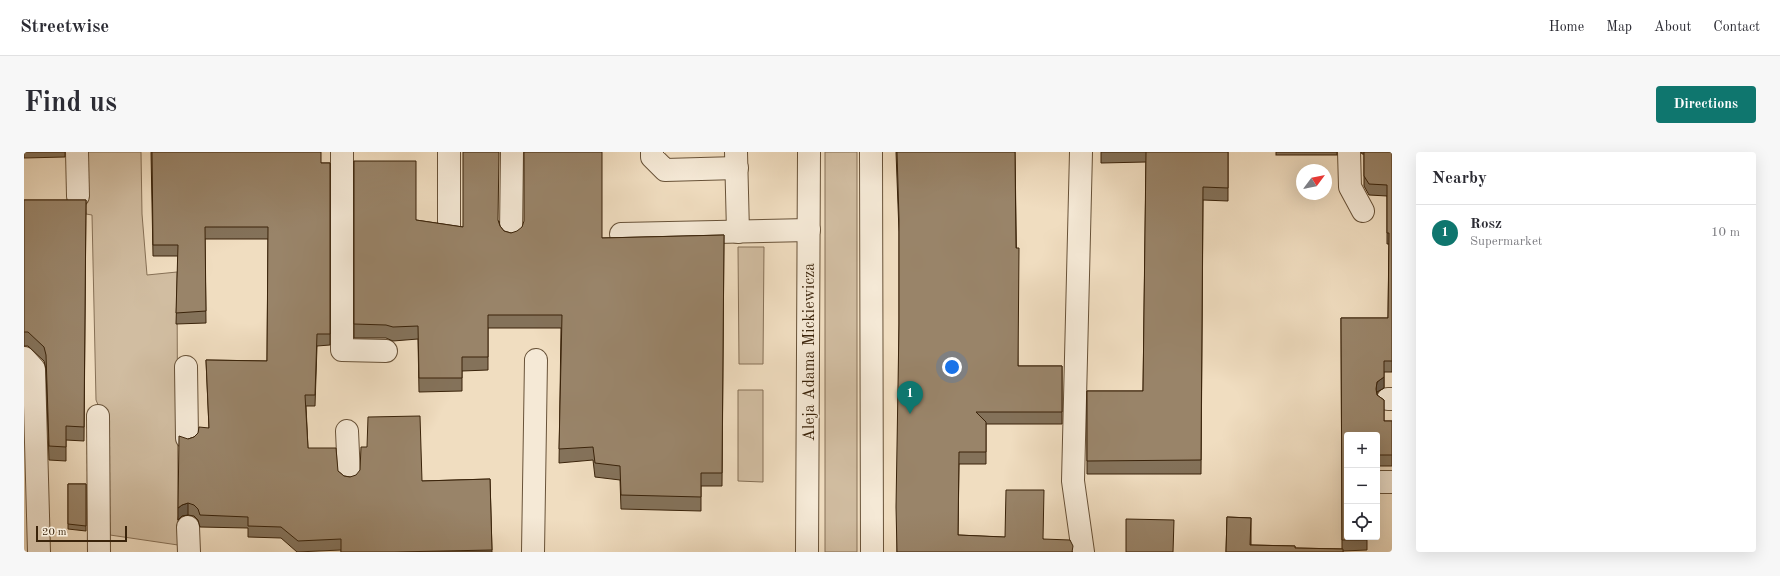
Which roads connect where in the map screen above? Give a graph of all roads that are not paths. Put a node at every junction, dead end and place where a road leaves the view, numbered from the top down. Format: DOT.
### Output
graph roads {
  1 [pos="77,152"];
  2 [pos="342,152"];
  3 [pos="449,152"];
  4 [pos="512,152"];
  5 [pos="652,152"];
  6 [pos="809,152"];
  7 [pos="871,152"];
  8 [pos="1081,152"];
  9 [pos="1349,152"];
  10 [pos="737,160"];
  11 [pos="78,196"];
  12 [pos="1363,211"];
  13 [pos="449,226"];
  14 [pos="809,230"];
  15 [pos="738,232"];
  16 [pos="511,234"];
  17 [pos="621,234"];
  18 [pos="386,351"];
  19 [pos="24,358"];
  20 [pos="536,360"];
  21 [pos="186,367"];
  22 [pos="98,416"];
  23 [pos="347,431"];
  24 [pos="187,438"];
  25 [pos="349,476"];
  26 [pos="188,527"];
  27 [pos="39,552"];
  28 [pos="99,552"];
  29 [pos="189,552"];
  30 [pos="533,552"];
  31 [pos="808,552"];
  32 [pos="872,552"];
  33 [pos="1083,552"];
  1 -- 11 [label="street"];
  2 -- 18 [label="street"];
  3 -- 13 [label="street"];
  4 -- 16 [label="street"];
  5 -- 10 [label="street"];
  6 -- 14 [label="street, Aleja Adama Mickiewicza"];
  7 -- 32 [label="street"];
  8 -- 33 [label="street"];
  9 -- 12 [label="street"];
  10 -- 15 [label="street"];
  14 -- 15 [label="street"];
  14 -- 31 [label="street, Aleja Adama Mickiewicza"];
  15 -- 17 [label="street"];
  19 -- 27 [label="street"];
  20 -- 30 [label="street"];
  21 -- 24 [label="street"];
  22 -- 28 [label="street"];
  23 -- 25 [label="street"];
  26 -- 29 [label="street"];
}
